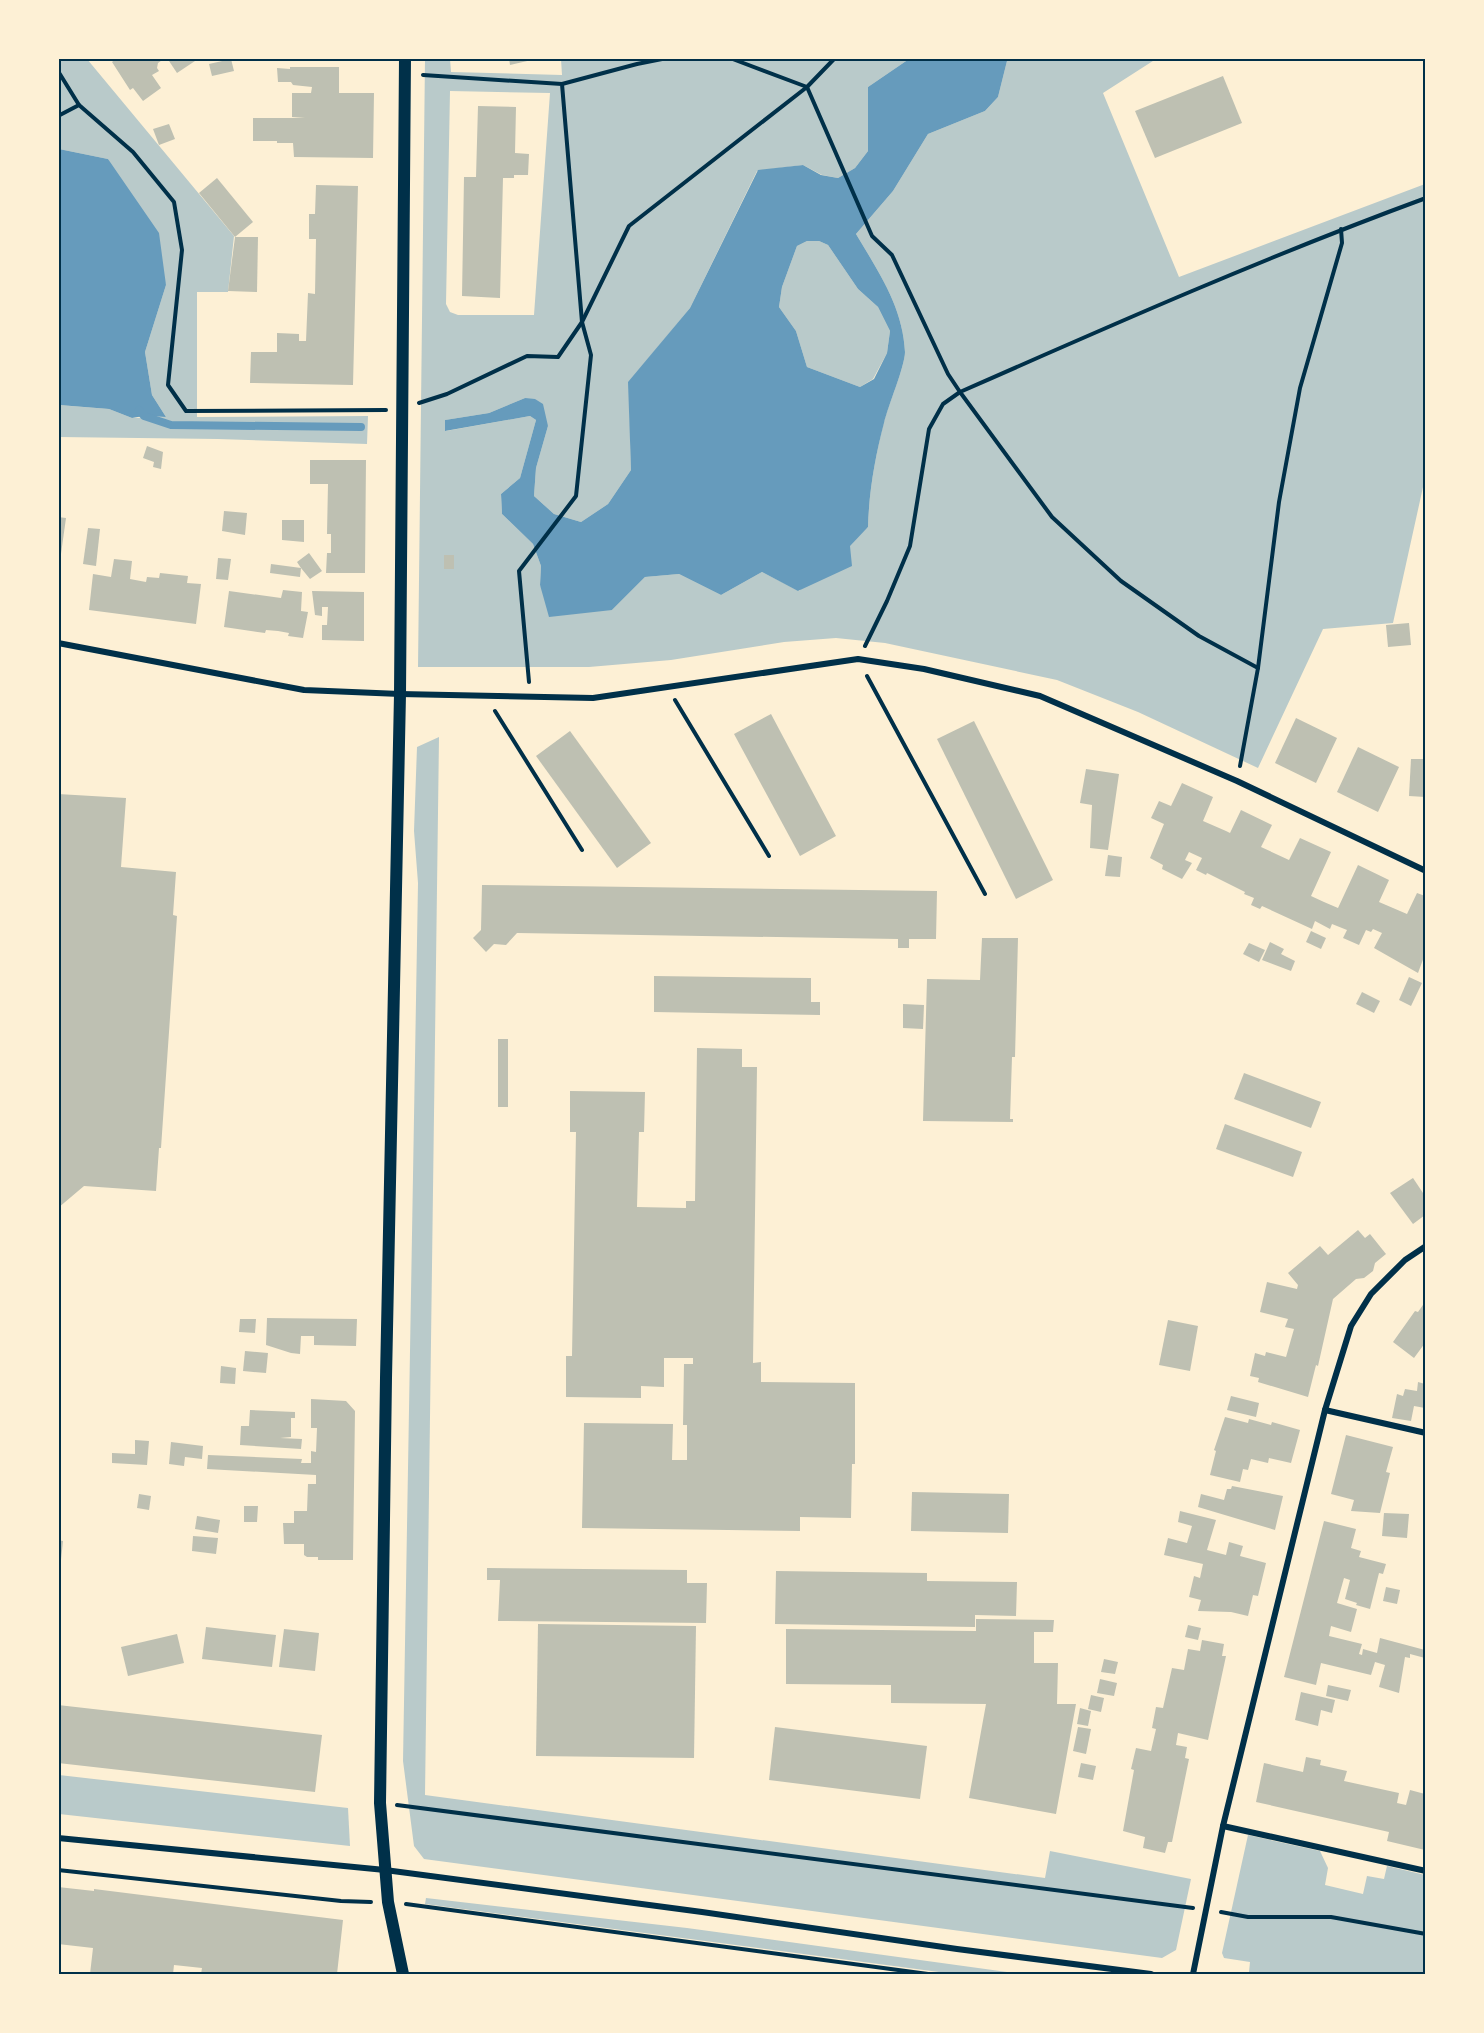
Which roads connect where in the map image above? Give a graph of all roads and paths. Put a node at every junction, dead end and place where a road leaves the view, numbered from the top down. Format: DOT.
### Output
graph roads {
  1 [pos="405,58"];
  2 [pos="667,58"];
  3 [pos="730,58"];
  4 [pos="834,58"];
  5 [pos="58,71"];
  6 [pos="406,74"];
  7 [pos="562,84"];
  8 [pos="807,87"];
  9 [pos="79,105"];
  10 [pos="58,116"];
  11 [pos="1425,198"];
  12 [pos="1341,229"];
  13 [pos="582,322"];
  14 [pos="960,392"];
  15 [pos="402,409"];
  16 [pos="58,643"];
  17 [pos="858,659"];
  18 [pos="1258,668"];
  19 [pos="669,688"];
  20 [pos="400,694"];
  21 [pos="485,695"];
  22 [pos="530,695"];
  23 [pos="1237,781"];
  24 [pos="582,850"];
  25 [pos="769,856"];
  26 [pos="1425,871"];
  27 [pos="985,894"];
  28 [pos="1425,1246"];
  29 [pos="1325,1410"];
  30 [pos="1425,1433"];
  31 [pos="380,1803"];
  32 [pos="1222,1826"];
  33 [pos="58,1838"];
  34 [pos="58,1870"];
  35 [pos="385,1870"];
  36 [pos="1425,1871"];
  37 [pos="388,1902"];
  38 [pos="1205,1909"];
  39 [pos="1425,1934"];
  40 [pos="404,1974"];
  41 [pos="928,1974"];
  42 [pos="1151,1974"];
  43 [pos="1192,1974"];
  1 -- 6 [label="main road"];
  2 -- 7 [label="path"];
  3 -- 8 [label="path"];
  4 -- 8 [label="path"];
  5 -- 9 [label="path"];
  6 -- 7 [label="path"];
  6 -- 15 [label="main road"];
  7 -- 13 [label="path"];
  8 -- 13 [label="path"];
  8 -- 14 [label="path"];
  9 -- 10 [label="path"];
  9 -- 15 [label="path"];
  11 -- 12 [label="path"];
  12 -- 14 [label="path"];
  12 -- 18 [label="path"];
  13 -- 15 [label="path"];
  13 -- 22 [label="path"];
  14 -- 17 [label="path"];
  14 -- 18 [label="path"];
  15 -- 20 [label="main road"];
  16 -- 20 [label="street"];
  17 -- 19 [label="street"];
  17 -- 23 [label="street"];
  17 -- 27 [label="path"];
  18 -- 23 [label="path"];
  19 -- 22 [label="street"];
  19 -- 25 [label="path"];
  20 -- 21 [label="street"];
  20 -- 31 [label="main road"];
  21 -- 22 [label="street"];
  21 -- 24 [label="path"];
  23 -- 26 [label="street"];
  28 -- 29 [label="street"];
  29 -- 30 [label="street"];
  29 -- 32 [label="street"];
  31 -- 35 [label="main road"];
  31 -- 38 [label="path"];
  32 -- 36 [label="street"];
  32 -- 38 [label="street"];
  33 -- 35 [label="street"];
  34 -- 37 [label="path"];
  35 -- 37 [label="main road"];
  35 -- 42 [label="street"];
  37 -- 40 [label="main road"];
  37 -- 41 [label="path"];
  38 -- 39 [label="path"];
  38 -- 43 [label="street"];
}
